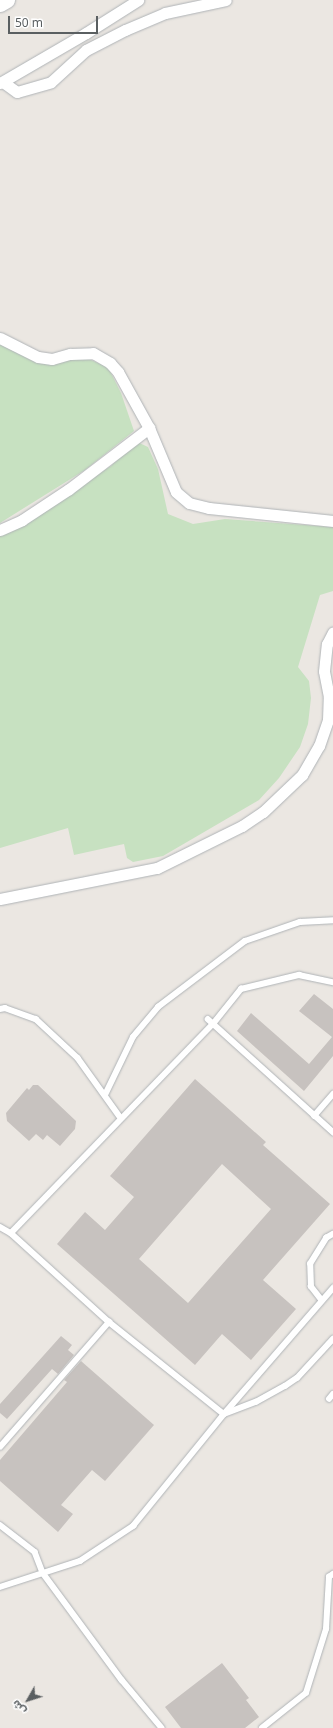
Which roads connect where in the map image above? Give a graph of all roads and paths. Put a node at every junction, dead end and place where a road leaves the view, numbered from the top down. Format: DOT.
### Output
graph roads {
  1 [pos="7,0"];
  2 [pos="138,0"];
  3 [pos="226,0"];
  4 [pos="0,4"];
  5 [pos="1,82"];
  6 [pos="0,338"];
  7 [pos="149,428"];
  8 [pos="333,521"];
  9 [pos="0,530"];
  10 [pos="333,632"];
  11 [pos="0,899"];
  12 [pos="333,920"];
  13 [pos="333,982"];
  14 [pos="0,1009"];
  15 [pos="208,1019"];
  16 [pos="213,1024"];
  17 [pos="333,1094"];
  18 [pos="105,1096"];
  19 [pos="314,1116"];
  20 [pos="121,1118"];
  21 [pos="333,1132"];
  22 [pos="0,1227"];
  23 [pos="11,1233"];
  24 [pos="333,1234"];
  25 [pos="333,1288"];
  26 [pos="322,1301"];
  27 [pos="109,1322"];
  28 [pos="333,1338"];
  29 [pos="224,1414"];
  30 [pos="0,1447"];
  31 [pos="0,1525"];
  32 [pos="43,1573"];
  33 [pos="333,1574"];
  34 [pos="0,1587"];
  35 [pos="162,1728"];
  36 [pos="262,1728"];
  1 -- 4 [label="main road"];
  2 -- 5 [label="street"];
  3 -- 5 [label="street"];
  6 -- 7 [label="street"];
  7 -- 8 [label="street"];
  7 -- 9 [label="street"];
  10 -- 11 [label="street"];
  12 -- 18 [label="lane"];
  13 -- 16 [label="lane"];
  14 -- 18 [label="lane"];
  15 -- 16 [label="lane"];
  16 -- 19 [label="lane"];
  16 -- 20 [label="lane"];
  17 -- 19 [label="lane"];
  18 -- 20 [label="lane"];
  19 -- 21 [label="lane"];
  20 -- 23 [label="lane"];
  22 -- 23 [label="lane"];
  23 -- 27 [label="lane"];
  24 -- 26 [label="lane"];
  25 -- 26 [label="lane"];
  26 -- 29 [label="lane"];
  27 -- 29 [label="lane"];
  27 -- 30 [label="lane"];
  28 -- 29 [label="lane"];
  29 -- 32 [label="lane"];
  31 -- 32 [label="lane"];
  32 -- 34 [label="lane"];
  32 -- 35 [label="lane"];
  33 -- 36 [label="lane"];
}
